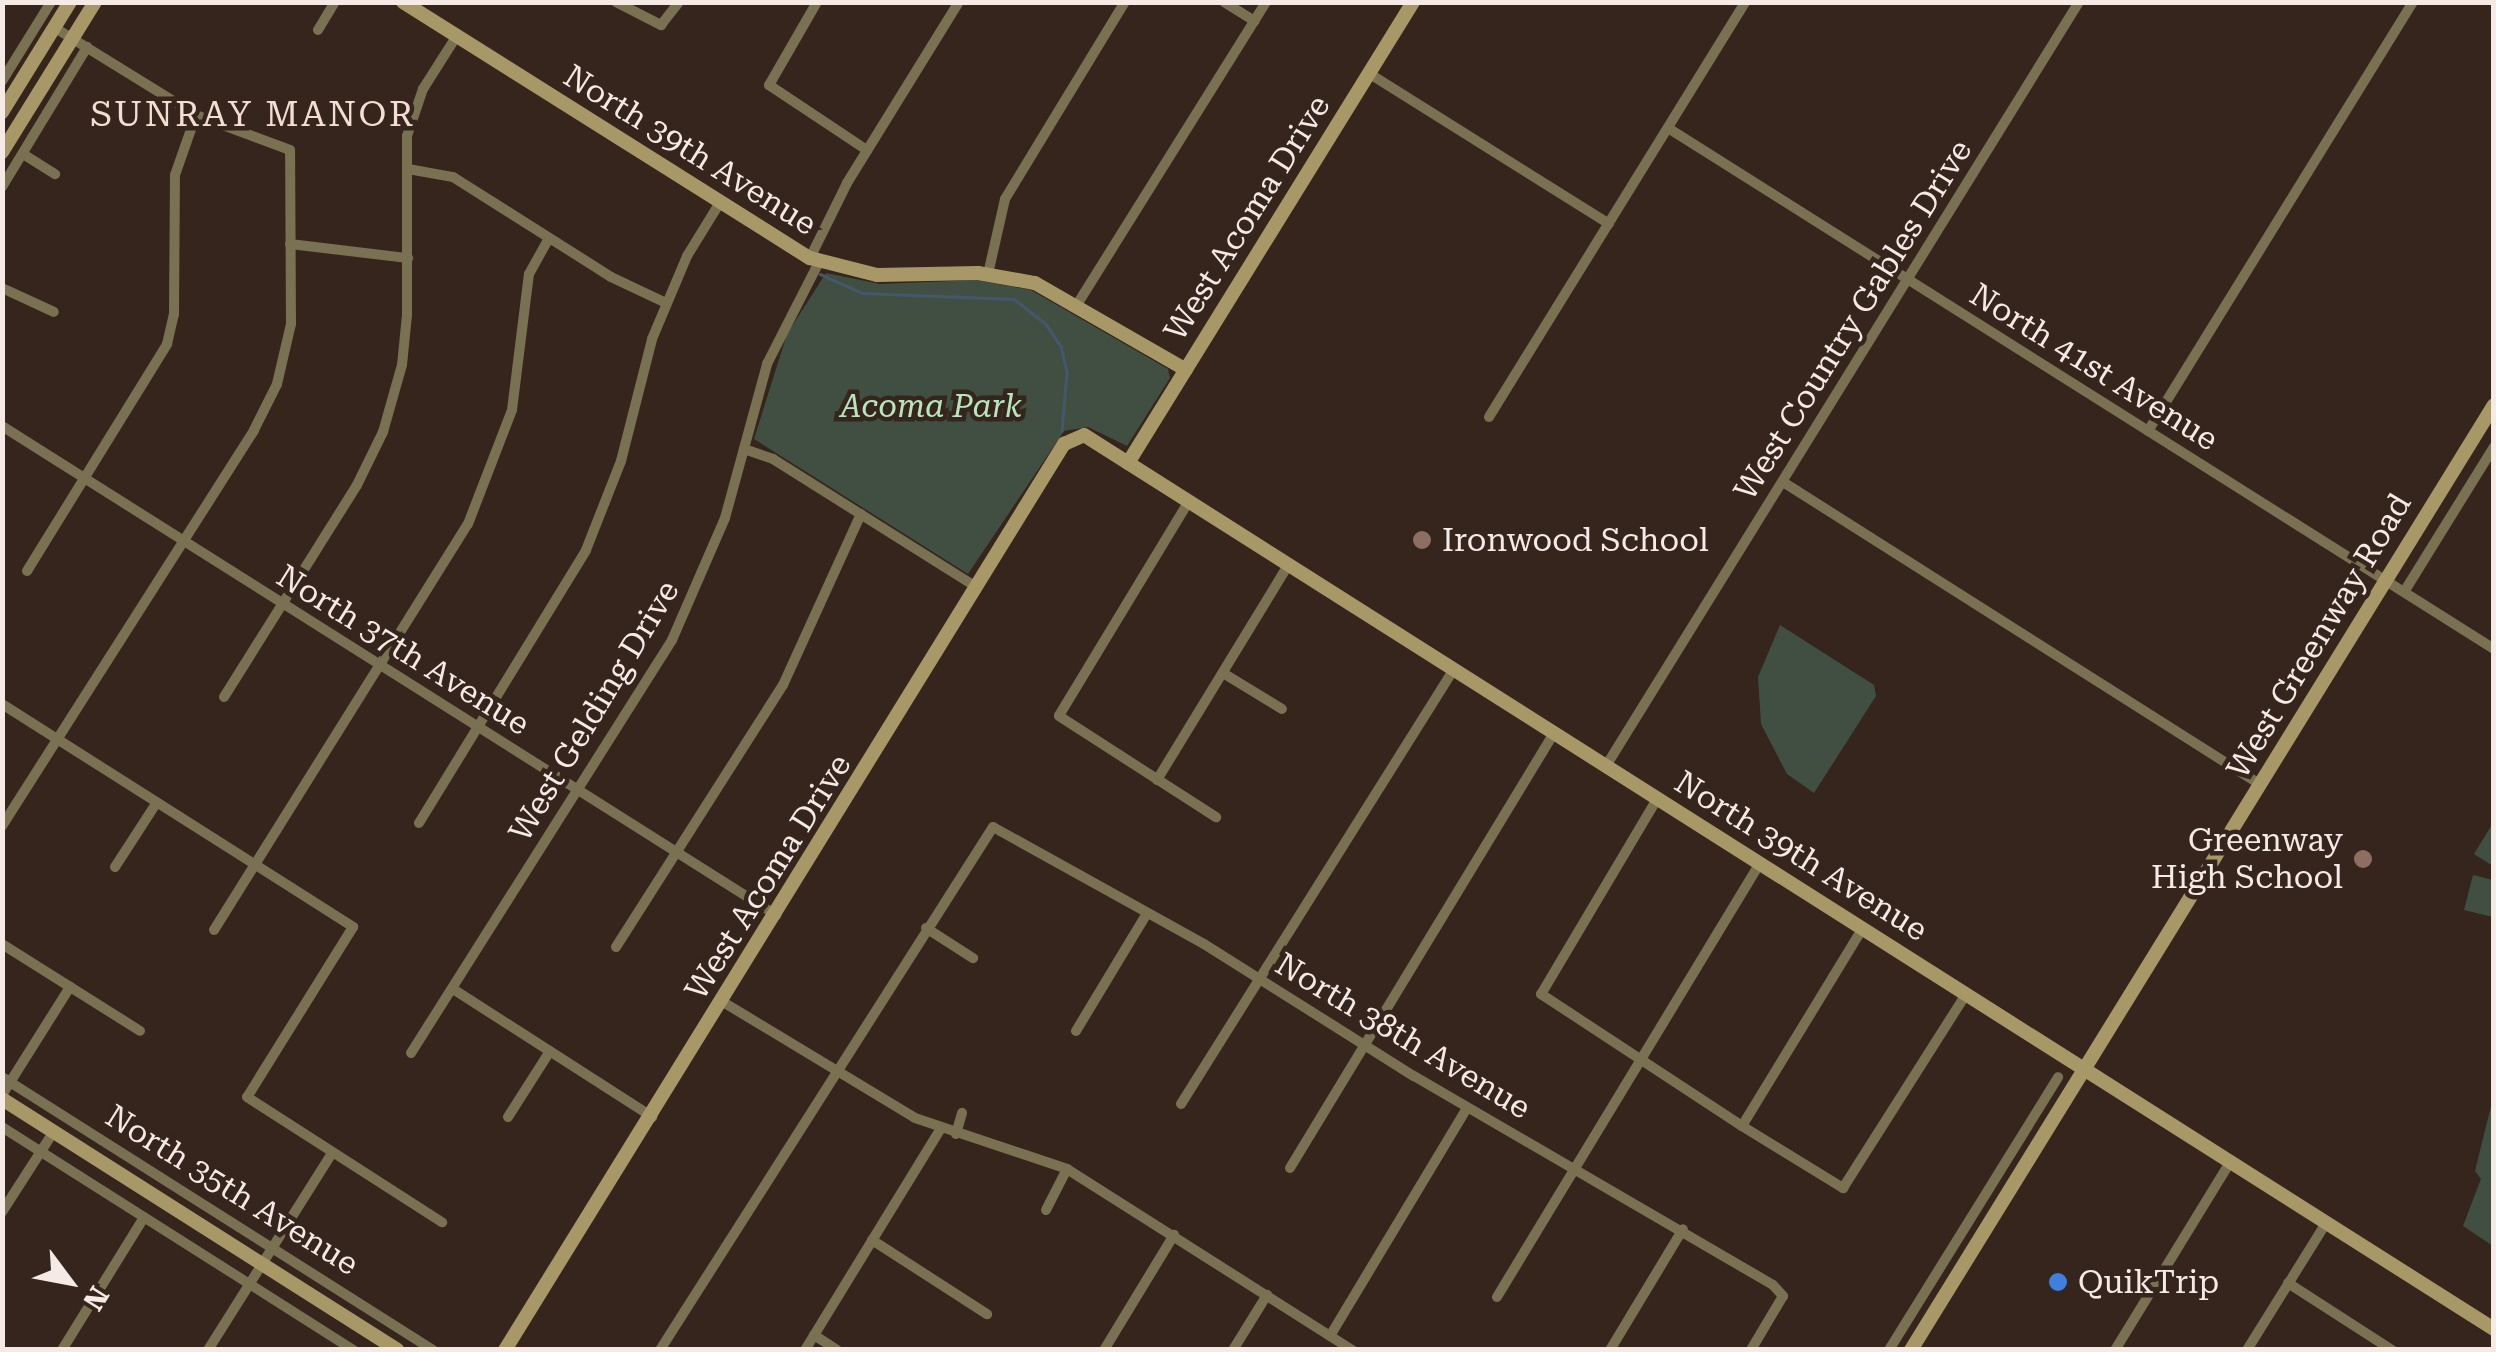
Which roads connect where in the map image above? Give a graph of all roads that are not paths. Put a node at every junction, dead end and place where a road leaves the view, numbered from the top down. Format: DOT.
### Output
graph roads {
  1 [pos="51,2"];
  2 [pos="70,2"];
  3 [pos="95,2"];
  4 [pos="336,2"];
  5 [pos="402,2"];
  6 [pos="616,2"];
  7 [pos="679,2"];
  8 [pos="817,2"];
  9 [pos="959,2"];
  10 [pos="1125,2"];
  11 [pos="1224,2"];
  12 [pos="1266,2"];
  13 [pos="1413,2"];
  14 [pos="1746,2"];
  15 [pos="2080,2"];
  16 [pos="2413,2"];
  17 [pos="1254,22"];
  18 [pos="55,28"];
  19 [pos="318,30"];
  20 [pos="456,36"];
  21 [pos="73,38"];
  22 [pos="88,47"];
  23 [pos="1370,74"];
  24 [pos="3,80"];
  25 [pos="17,88"];
  26 [pos="35,100"];
  27 [pos="2,112"];
  28 [pos="196,116"];
  29 [pos="886,120"];
  30 [pos="900,128"];
  31 [pos="1668,128"];
  32 [pos="867,150"];
  33 [pos="2,152"];
  34 [pos="23,154"];
  35 [pos="408,169"];
  36 [pos="55,174"];
  37 [pos="2,187"];
  38 [pos="718,204"];
  39 [pos="1608,224"];
  40 [pos="549,238"];
  41 [pos="290,244"];
  42 [pos="408,258"];
  43 [pos="814,260"];
  44 [pos="988,274"];
  45 [pos="1909,279"];
  46 [pos="2,288"];
  47 [pos="666,303"];
  48 [pos="1078,303"];
  49 [pos="54,312"];
  50 [pos="1186,370"];
  51 [pos="2494,405"];
  52 [pos="1489,417"];
  53 [pos="2,426"];
  54 [pos="2148,431"];
  55 [pos="1077,435"];
  56 [pos="2494,447"];
  57 [pos="744,449"];
  58 [pos="1128,463"];
  59 [pos="86,478"];
  60 [pos="1783,482"];
  61 [pos="1188,501"];
  62 [pos="860,514"];
  63 [pos="184,540"];
  64 [pos="1288,565"];
  65 [pos="27,571"];
  66 [pos="2384,580"];
  67 [pos="976,587"];
  68 [pos="2404,592"];
  69 [pos="283,603"];
  70 [pos="2494,649"];
  71 [pos="380,664"];
  72 [pos="1454,670"];
  73 [pos="1222,672"];
  74 [pos="224,697"];
  75 [pos="2,704"];
  76 [pos="1282,709"];
  77 [pos="480,728"];
  78 [pos="1554,733"];
  79 [pos="58,739"];
  80 [pos="1606,766"];
  81 [pos="1157,780"];
  82 [pos="2261,784"];
  83 [pos="578,790"];
  84 [pos="1657,799"];
  85 [pos="156,802"];
  86 [pos="1216,817"];
  87 [pos="419,823"];
  88 [pos="2,826"];
  89 [pos="676,853"];
  90 [pos="1760,863"];
  91 [pos="255,864"];
  92 [pos="115,867"];
  93 [pos="776,916"];
  94 [pos="1146,916"];
  95 [pos="926,928"];
  96 [pos="1864,928"];
  97 [pos="214,930"];
  98 [pos="2,944"];
  99 [pos="616,946"];
  100 [pos="973,958"];
  101 [pos="1263,980"];
  102 [pos="70,987"];
  103 [pos="453,989"];
  104 [pos="1966,994"];
  105 [pos="723,1002"];
  106 [pos="1076,1030"];
  107 [pos="140,1031"];
  108 [pos="1363,1044"];
  109 [pos="550,1052"];
  110 [pos="411,1053"];
  111 [pos="1640,1061"];
  112 [pos="2084,1068"];
  113 [pos="836,1072"];
  114 [pos="2058,1077"];
  115 [pos="6,1080"];
  116 [pos="2,1097"];
  117 [pos="1180,1104"];
  118 [pos="1468,1108"];
  119 [pos="962,1113"];
  120 [pos="652,1117"];
  121 [pos="508,1118"];
  122 [pos="1742,1126"];
  123 [pos="2,1127"];
  124 [pos="940,1130"];
  125 [pos="54,1131"];
  126 [pos="956,1134"];
  127 [pos="40,1151"];
  128 [pos="332,1153"];
  129 [pos="2230,1162"];
  130 [pos="1577,1167"];
  131 [pos="1290,1168"];
  132 [pos="1067,1169"];
  133 [pos="1986,1192"];
  134 [pos="2001,1201"];
  135 [pos="1046,1210"];
  136 [pos="2,1212"];
  137 [pos="144,1217"];
  138 [pos="442,1222"];
  139 [pos="2326,1222"];
  140 [pos="1684,1229"];
  141 [pos="1174,1235"];
  142 [pos="872,1240"];
  143 [pos="272,1248"];
  144 [pos="262,1263"];
  145 [pos="2288,1283"];
  146 [pos="249,1284"];
  147 [pos="1267,1295"];
  148 [pos="1498,1297"];
  149 [pos="987,1314"];
  150 [pos="2494,1329"];
  151 [pos="814,1335"];
  152 [pos="1330,1336"];
  153 [pos="62,1350"];
  154 [pos="208,1350"];
  155 [pos="353,1350"];
  156 [pos="397,1350"];
  157 [pos="433,1350"];
  158 [pos="504,1350"];
  159 [pos="660,1350"];
  160 [pos="805,1350"];
  161 [pos="837,1350"];
  162 [pos="1104,1350"];
  163 [pos="1233,1350"];
  164 [pos="1352,1350"];
  165 [pos="1610,1350"];
  166 [pos="1751,1350"];
  167 [pos="1889,1350"];
  168 [pos="1911,1350"];
  169 [pos="2114,1350"];
  170 [pos="2247,1350"];
  171 [pos="2392,1350"];
  1 -- 24 [label="street"];
  2 -- 18 [label="street"];
  3 -- 21 [label="street"];
  4 -- 19 [label="street"];
  5 -- 20 [label="street, North 39th Avenue"];
  6 -- 7 [label="street"];
  8 -- 32 [label="street"];
  9 -- 29 [label="street, West Gelding Drive"];
  10 -- 44 [label="street"];
  11 -- 17 [label="street"];
  12 -- 17 [label="street"];
  13 -- 23 [label="street, West Acoma Drive"];
  14 -- 31 [label="street"];
  15 -- 45 [label="street, West Country Gables Drive"];
  16 -- 54 [label="street"];
  17 -- 48 [label="street"];
  18 -- 21 [label="street"];
  18 -- 25 [label="street"];
  20 -- 35 [label="street"];
  20 -- 38 [label="street, North 39th Avenue"];
  21 -- 22 [label="street"];
  21 -- 26 [label="street"];
  22 -- 28 [label="street"];
  22 -- 34 [label="street"];
  23 -- 39 [label="street"];
  23 -- 50 [label="street, West Acoma Drive"];
  24 -- 25 [label="street"];
  25 -- 26 [label="street"];
  25 -- 27 [label="street"];
  26 -- 33 [label="street"];
  28 -- 41 [label="street"];
  28 -- 59 [label="street"];
  29 -- 30 [label="street"];
  29 -- 32 [label="street, West Gelding Drive"];
  31 -- 39 [label="street"];
  31 -- 45 [label="street, North 41st Avenue"];
  32 -- 43 [label="street, West Gelding Drive"];
  34 -- 36 [label="street"];
  34 -- 37 [label="street"];
  35 -- 40 [label="street"];
  35 -- 42 [label="street"];
  38 -- 43 [label="street, North 39th Avenue"];
  38 -- 47 [label="street"];
  39 -- 52 [label="street"];
  40 -- 47 [label="street"];
  40 -- 71 [label="street"];
  41 -- 42 [label="street"];
  41 -- 63 [label="street"];
  42 -- 69 [label="street"];
  43 -- 44 [label="street, North 39th Avenue"];
  43 -- 57 [label="street, West Gelding Drive"];
  44 -- 48 [label="street, North 39th Avenue"];
  45 -- 54 [label="street, North 41st Avenue"];
  45 -- 60 [label="street, West Country Gables Drive"];
  46 -- 49 [label="street"];
  47 -- 77 [label="street"];
  48 -- 50 [label="street, North 39th Avenue"];
  50 -- 58 [label="street, West Acoma Drive"];
  51 -- 66 [label="street, West Greenway Road"];
  53 -- 59 [label="street, North 37th Avenue"];
  54 -- 66 [label="street, North 41st Avenue"];
  55 -- 58 [label="street, North 39th Avenue"];
  55 -- 67 [label="street, West Acoma Drive"];
  56 -- 68 [label="street, West Greenway Road"];
  57 -- 62 [label="street"];
  57 -- 83 [label="street, West Gelding Drive"];
  58 -- 61 [label="street, North 39th Avenue"];
  59 -- 63 [label="street, North 37th Avenue"];
  59 -- 65 [label="street"];
  60 -- 80 [label="street, West Country Gables Drive"];
  60 -- 82 [label="street"];
  61 -- 64 [label="street, North 39th Avenue"];
  61 -- 81 [label="street"];
  62 -- 67 [label="street"];
  62 -- 89 [label="street"];
  63 -- 69 [label="street, North 37th Avenue"];
  63 -- 79 [label="street"];
  64 -- 72 [label="street, North 39th Avenue"];
  64 -- 73 [label="street"];
  66 -- 68 [label="street, North 41st Avenue"];
  66 -- 82 [label="street, West Greenway Road"];
  67 -- 93 [label="street, West Acoma Drive"];
  68 -- 70 [label="street, North 41st Avenue"];
  69 -- 71 [label="street, North 37th Avenue"];
  69 -- 74 [label="street"];
  71 -- 77 [label="street, North 37th Avenue"];
  71 -- 91 [label="street"];
  72 -- 78 [label="street, North 39th Avenue"];
  72 -- 101 [label="street"];
  73 -- 76 [label="street"];
  73 -- 81 [label="street"];
  75 -- 79 [label="street"];
  77 -- 83 [label="street, North 37th Avenue"];
  77 -- 87 [label="street"];
  78 -- 80 [label="street, North 39th Avenue"];
  78 -- 108 [label="street"];
  79 -- 85 [label="street"];
  79 -- 88 [label="street"];
  80 -- 84 [label="street, North 39th Avenue"];
  81 -- 86 [label="street"];
  82 -- 112 [label="street, West Greenway Road"];
  83 -- 89 [label="street, North 37th Avenue"];
  83 -- 103 [label="street, West Gelding Drive"];
  84 -- 90 [label="street, North 39th Avenue"];
  84 -- 111 [label="street"];
  85 -- 91 [label="street"];
  85 -- 92 [label="street"];
  89 -- 93 [label="street, North 37th Avenue"];
  89 -- 99 [label="street"];
  90 -- 96 [label="street, North 39th Avenue"];
  90 -- 111 [label="street"];
  91 -- 97 [label="street"];
  91 -- 128 [label="street"];
  93 -- 105 [label="street, West Acoma Drive"];
  94 -- 95 [label="street, North 38th Avenue"];
  94 -- 101 [label="street, North 38th Avenue"];
  94 -- 106 [label="street"];
  95 -- 100 [label="street"];
  95 -- 113 [label="street"];
  96 -- 104 [label="street, North 39th Avenue"];
  96 -- 122 [label="street"];
  98 -- 102 [label="street"];
  101 -- 108 [label="street, North 38th Avenue"];
  101 -- 117 [label="street"];
  102 -- 107 [label="street"];
  102 -- 115 [label="street"];
  103 -- 109 [label="street"];
  103 -- 110 [label="street, West Gelding Drive"];
  104 -- 112 [label="street, North 39th Avenue"];
  104 -- 122 [label="street"];
  105 -- 113 [label="street"];
  105 -- 120 [label="street, West Acoma Drive"];
  108 -- 118 [label="street, North 38th Avenue"];
  108 -- 131 [label="street"];
  109 -- 120 [label="street"];
  109 -- 121 [label="street"];
  111 -- 122 [label="street"];
  111 -- 130 [label="street"];
  112 -- 129 [label="street, North 39th Avenue"];
  112 -- 134 [label="street, West Greenway Road"];
  113 -- 124 [label="street"];
  113 -- 159 [label="street"];
  114 -- 133 [label="street"];
  115 -- 116 [label="street"];
  115 -- 143 [label="street, North 35th Avenue"];
  116 -- 125 [label="street, North 35th Avenue"];
  118 -- 130 [label="street, North 38th Avenue"];
  118 -- 152 [label="street"];
  119 -- 126 [label="street"];
  120 -- 158 [label="street, West Acoma Drive"];
  123 -- 127 [label="street"];
  124 -- 126 [label="street"];
  124 -- 142 [label="street"];
  125 -- 127 [label="street"];
  125 -- 144 [label="street, North 35th Avenue"];
  126 -- 132 [label="street"];
  127 -- 136 [label="street"];
  127 -- 137 [label="street"];
  128 -- 138 [label="street"];
  128 -- 143 [label="street"];
  129 -- 139 [label="street, North 39th Avenue"];
  129 -- 169 [label="street"];
  130 -- 140 [label="street, North 38th Avenue"];
  130 -- 148 [label="street"];
  132 -- 135 [label="street"];
  132 -- 141 [label="street"];
  133 -- 134 [label="street"];
  133 -- 167 [label="street"];
  134 -- 168 [label="street, West Greenway Road"];
  137 -- 146 [label="street"];
  137 -- 153 [label="street"];
  139 -- 145 [label="street"];
  139 -- 150 [label="street, North 39th Avenue"];
  140 -- 165 [label="street"];
  140 -- 166 [label="street, North 38th Avenue"];
  141 -- 147 [label="street"];
  141 -- 162 [label="street"];
  142 -- 149 [label="street"];
  142 -- 151 [label="street"];
  143 -- 144 [label="street"];
  143 -- 157 [label="street, North 35th Avenue"];
  144 -- 146 [label="street"];
  144 -- 156 [label="street, North 35th Avenue"];
  145 -- 170 [label="street"];
  145 -- 171 [label="street"];
  146 -- 154 [label="street"];
  146 -- 155 [label="street"];
  147 -- 152 [label="street"];
  147 -- 163 [label="street"];
  151 -- 160 [label="street"];
  151 -- 161 [label="street"];
  152 -- 164 [label="street"];
}
